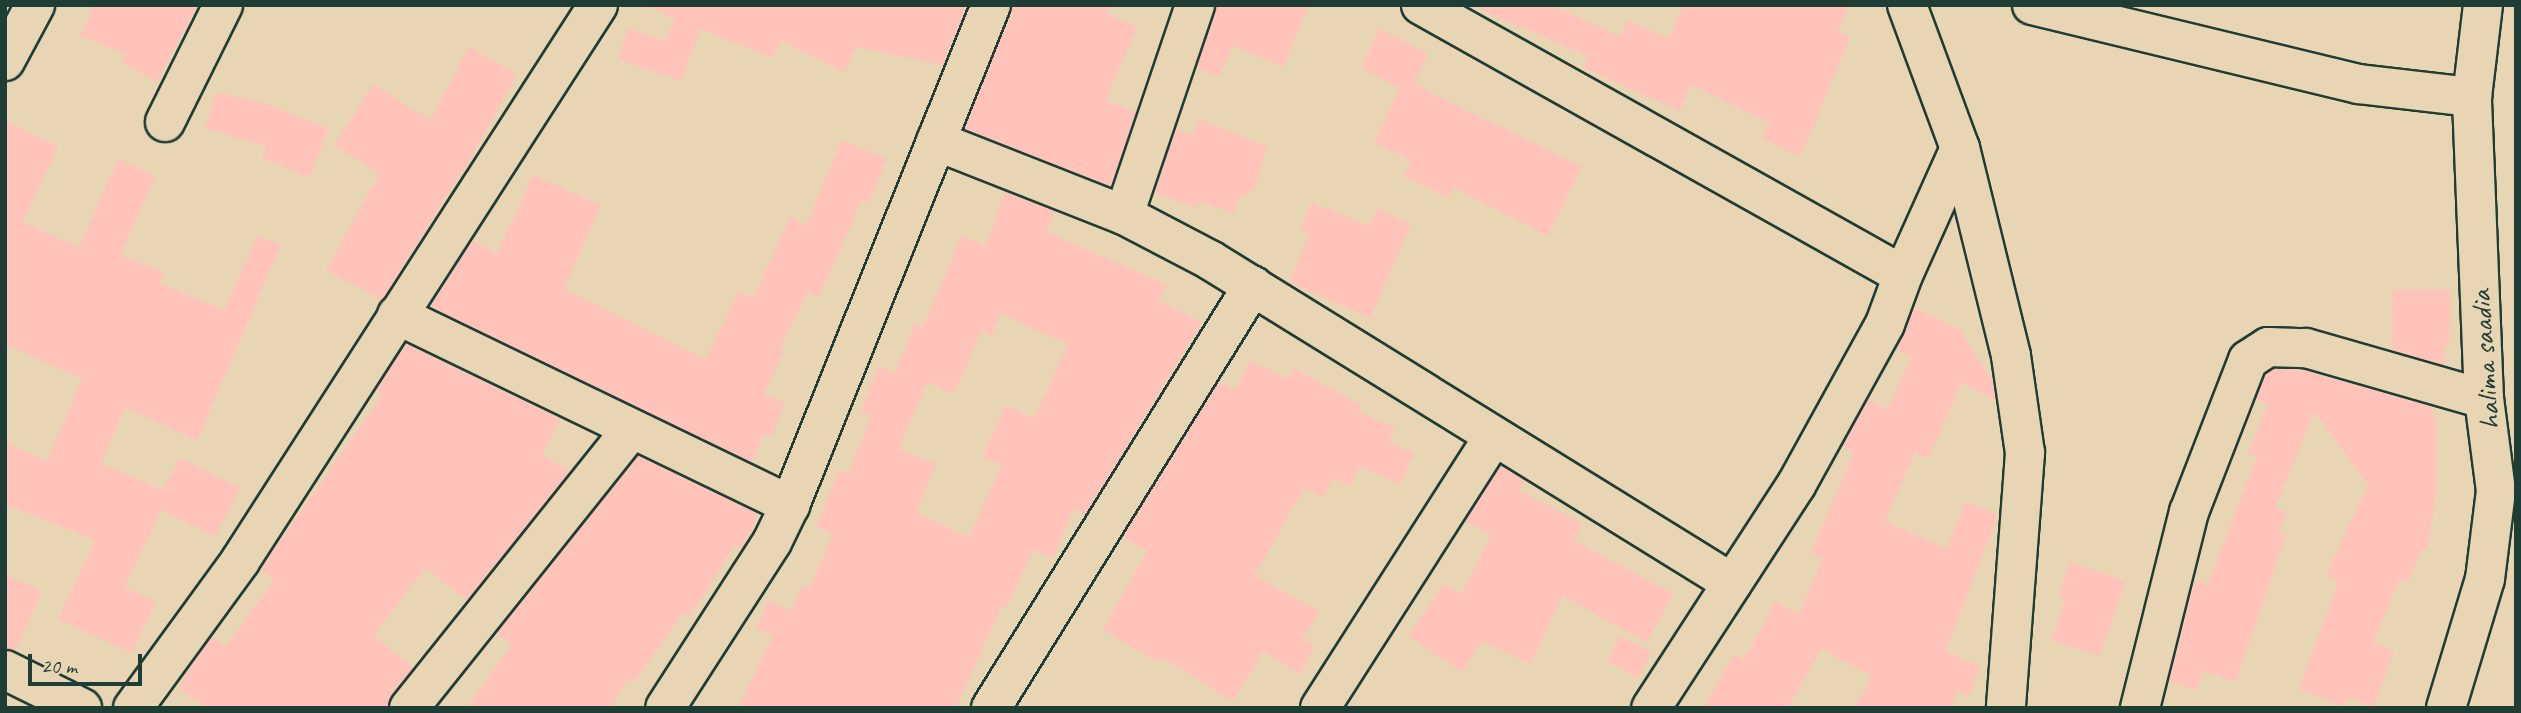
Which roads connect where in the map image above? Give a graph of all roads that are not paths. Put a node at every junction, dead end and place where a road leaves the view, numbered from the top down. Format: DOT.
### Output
graph roads {
  1 [pos="35,5"];
  2 [pos="223,5"];
  3 [pos="598,5"];
  4 [pos="992,5"];
  5 [pos="1195,5"];
  6 [pos="1420,5"];
  7 [pos="1907,5"];
  8 [pos="2032,5"];
  9 [pos="2483,5"];
  10 [pos="5,61"];
  11 [pos="2472,97"];
  12 [pos="165,122"];
  13 [pos="936,141"];
  14 [pos="1960,148"];
  15 [pos="1124,215"];
  16 [pos="1903,275"];
  17 [pos="1253,286"];
  18 [pos="397,315"];
  19 [pos="2484,399"];
  20 [pos="632,429"];
  21 [pos="1493,437"];
  22 [pos="790,505"];
  23 [pos="1732,583"];
  24 [pos="5,670"];
  25 [pos="82,708"];
  26 [pos="133,708"];
  27 [pos="410,708"];
  28 [pos="665,708"];
  29 [pos="991,708"];
  30 [pos="1320,708"];
  31 [pos="1651,708"];
  32 [pos="2006,708"];
  33 [pos="2140,708"];
  34 [pos="2446,708"];
  1 -- 10 [label="street"];
  2 -- 12 [label="street"];
  3 -- 18 [label="street"];
  4 -- 13 [label="street"];
  5 -- 15 [label="street"];
  6 -- 16 [label="street"];
  7 -- 14 [label="street"];
  8 -- 11 [label="street"];
  9 -- 11 [label="street, halima saadia"];
  11 -- 19 [label="street, halima saadia"];
  13 -- 15 [label="street"];
  13 -- 22 [label="street"];
  14 -- 16 [label="street"];
  14 -- 32 [label="street"];
  15 -- 17 [label="street"];
  16 -- 23 [label="street"];
  17 -- 21 [label="street"];
  17 -- 29 [label="street"];
  18 -- 20 [label="street"];
  18 -- 26 [label="street"];
  19 -- 33 [label="street"];
  19 -- 34 [label="street, halima saadia"];
  20 -- 22 [label="street"];
  20 -- 27 [label="street"];
  21 -- 23 [label="street"];
  21 -- 30 [label="street"];
  22 -- 28 [label="street"];
  23 -- 31 [label="street"];
  24 -- 25 [label="street"];
}
